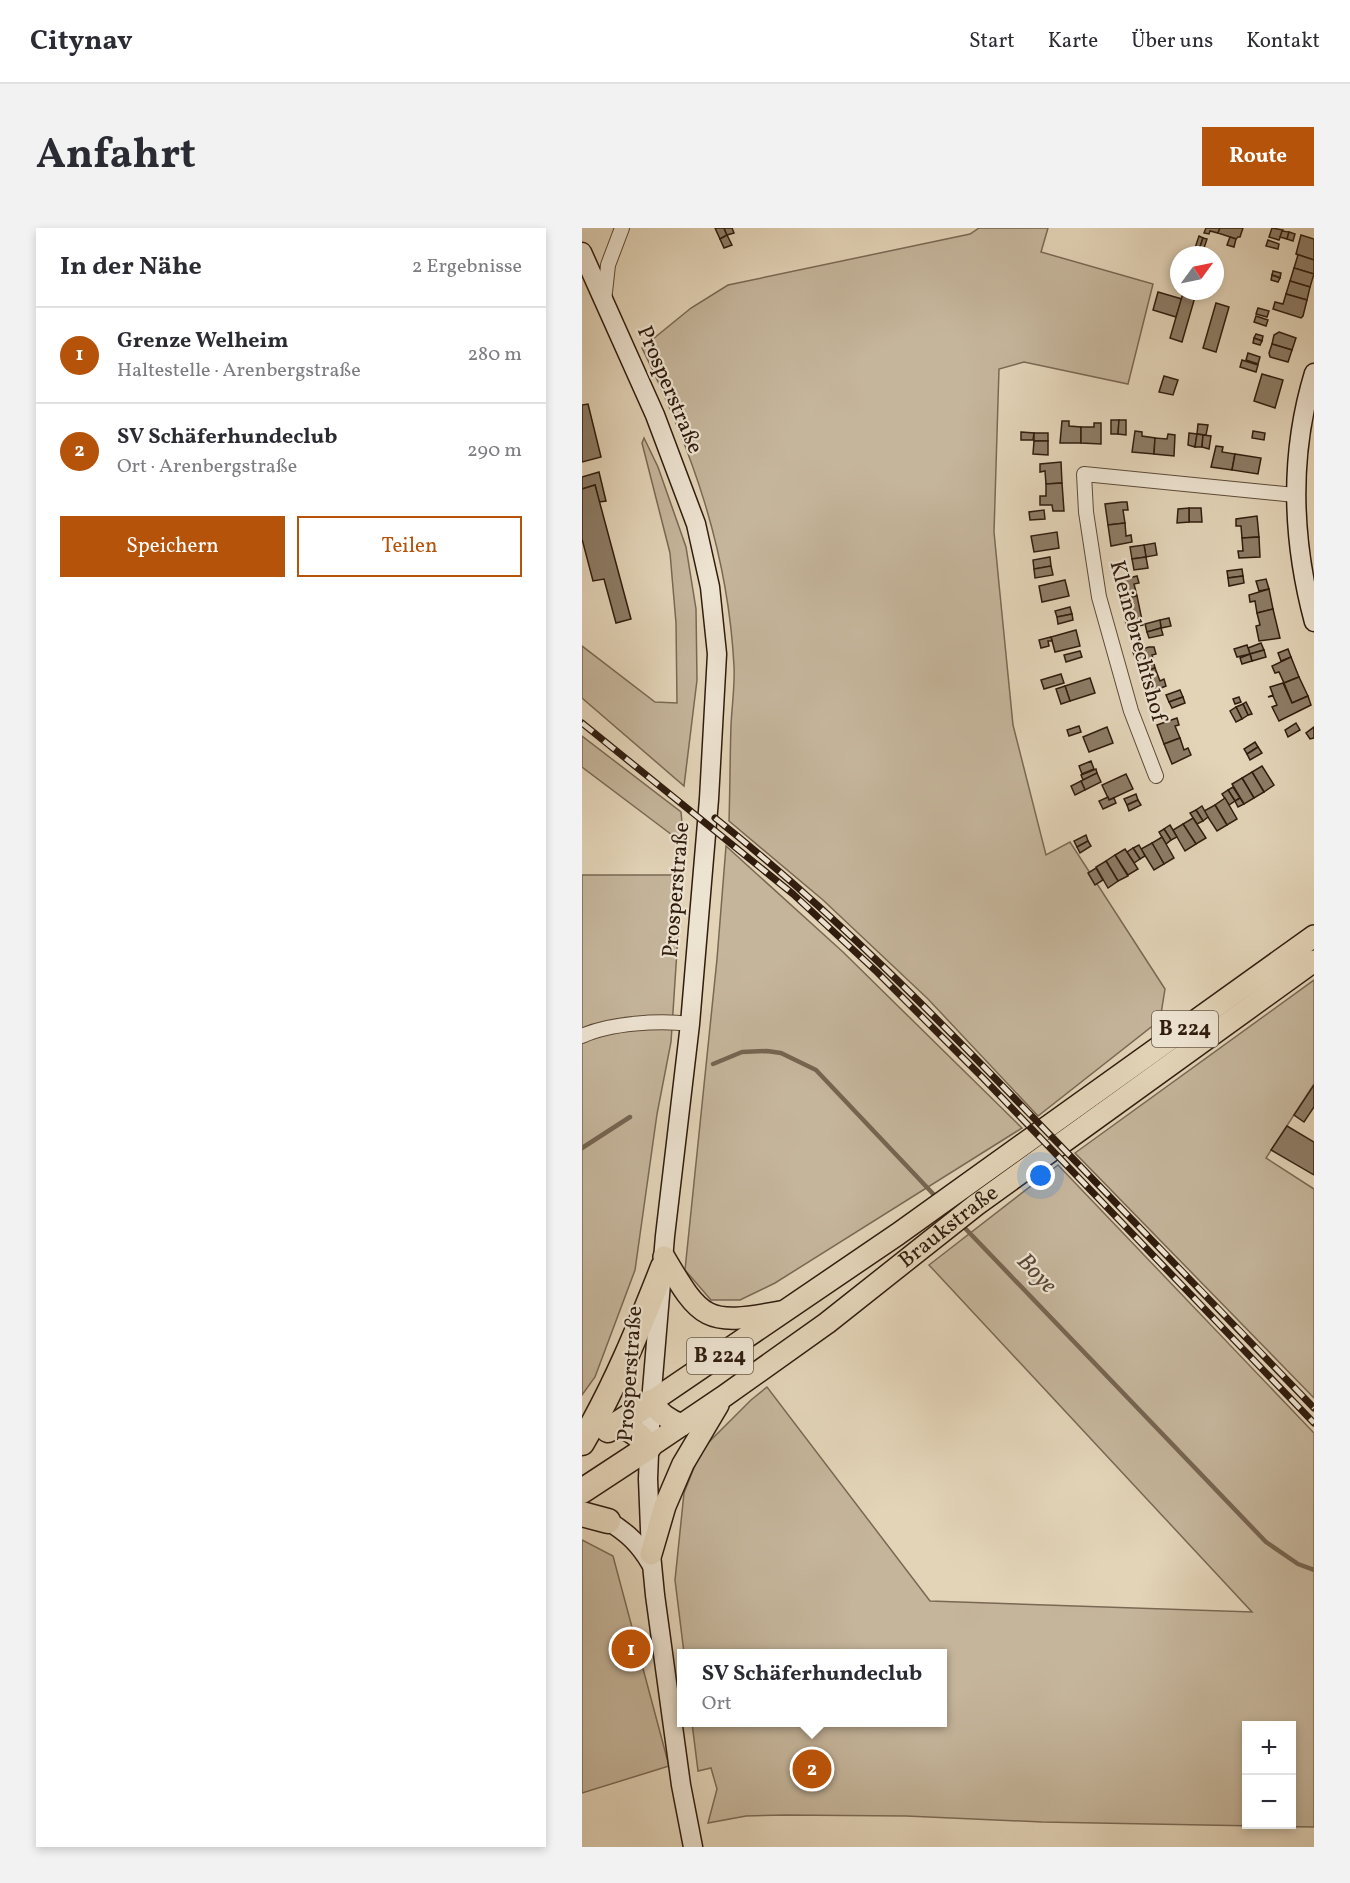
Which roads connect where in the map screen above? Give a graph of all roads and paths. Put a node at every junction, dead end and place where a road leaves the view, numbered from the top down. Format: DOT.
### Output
graph roads {
  1 [pos="622,228"];
  2 [pos="582,252"];
  3 [pos="604,301"];
  4 [pos="1314,373"];
  5 [pos="1295,495"];
  6 [pos="1314,622"];
  7 [pos="1155,776"];
  8 [pos="1314,936"];
  9 [pos="1314,962"];
  10 [pos="690,1024"];
  11 [pos="582,1036"];
  12 [pos="663,1262"];
  13 [pos="789,1310"];
  14 [pos="723,1397"];
  15 [pos="651,1402"];
  16 [pos="617,1424"];
  17 [pos="682,1425"];
  18 [pos="582,1445"];
  19 [pos="649,1447"];
  20 [pos="582,1491"];
  21 [pos="582,1514"];
  22 [pos="608,1521"];
  23 [pos="651,1560"];
  24 [pos="693,1847"];
  1 -- 3 [label="street"];
  2 -- 3 [label="main road, Prosperstraße"];
  3 -- 10 [label="main road, Prosperstraße"];
  4 -- 5 [label="main road"];
  5 -- 6 [label="main road"];
  5 -- 7 [label="street, Kleinebrechtshof"];
  8 -- 13 [label="main road, Braukstraße / B 224"];
  9 -- 14 [label="main road, Braukstraße / B 224"];
  10 -- 11 [label="street"];
  10 -- 12 [label="main road, Prosperstraße"];
  12 -- 13 [label="main road"];
  12 -- 15 [label="main road, Prosperstraße"];
  12 -- 18 [label="highway"];
  13 -- 15 [label="main road, Braukstraße / B 224"];
  14 -- 17 [label="main road, Braukstraße / B 224"];
  14 -- 23 [label="main road"];
  15 -- 16 [label="highway, Braukstraße / B 224"];
  15 -- 17 [label="main road"];
  15 -- 19 [label="main road, Prosperstraße"];
  16 -- 18 [label="highway, Braukstraße / B 224"];
  16 -- 19 [label="highway"];
  17 -- 19 [label="main road, Braukstraße / B 224"];
  19 -- 20 [label="highway, Braukstraße / B 224"];
  19 -- 23 [label="main road, Prosperstraße"];
  21 -- 22 [label="highway"];
  22 -- 23 [label="main road"];
  23 -- 24 [label="main road, Prosperstraße"];
}
